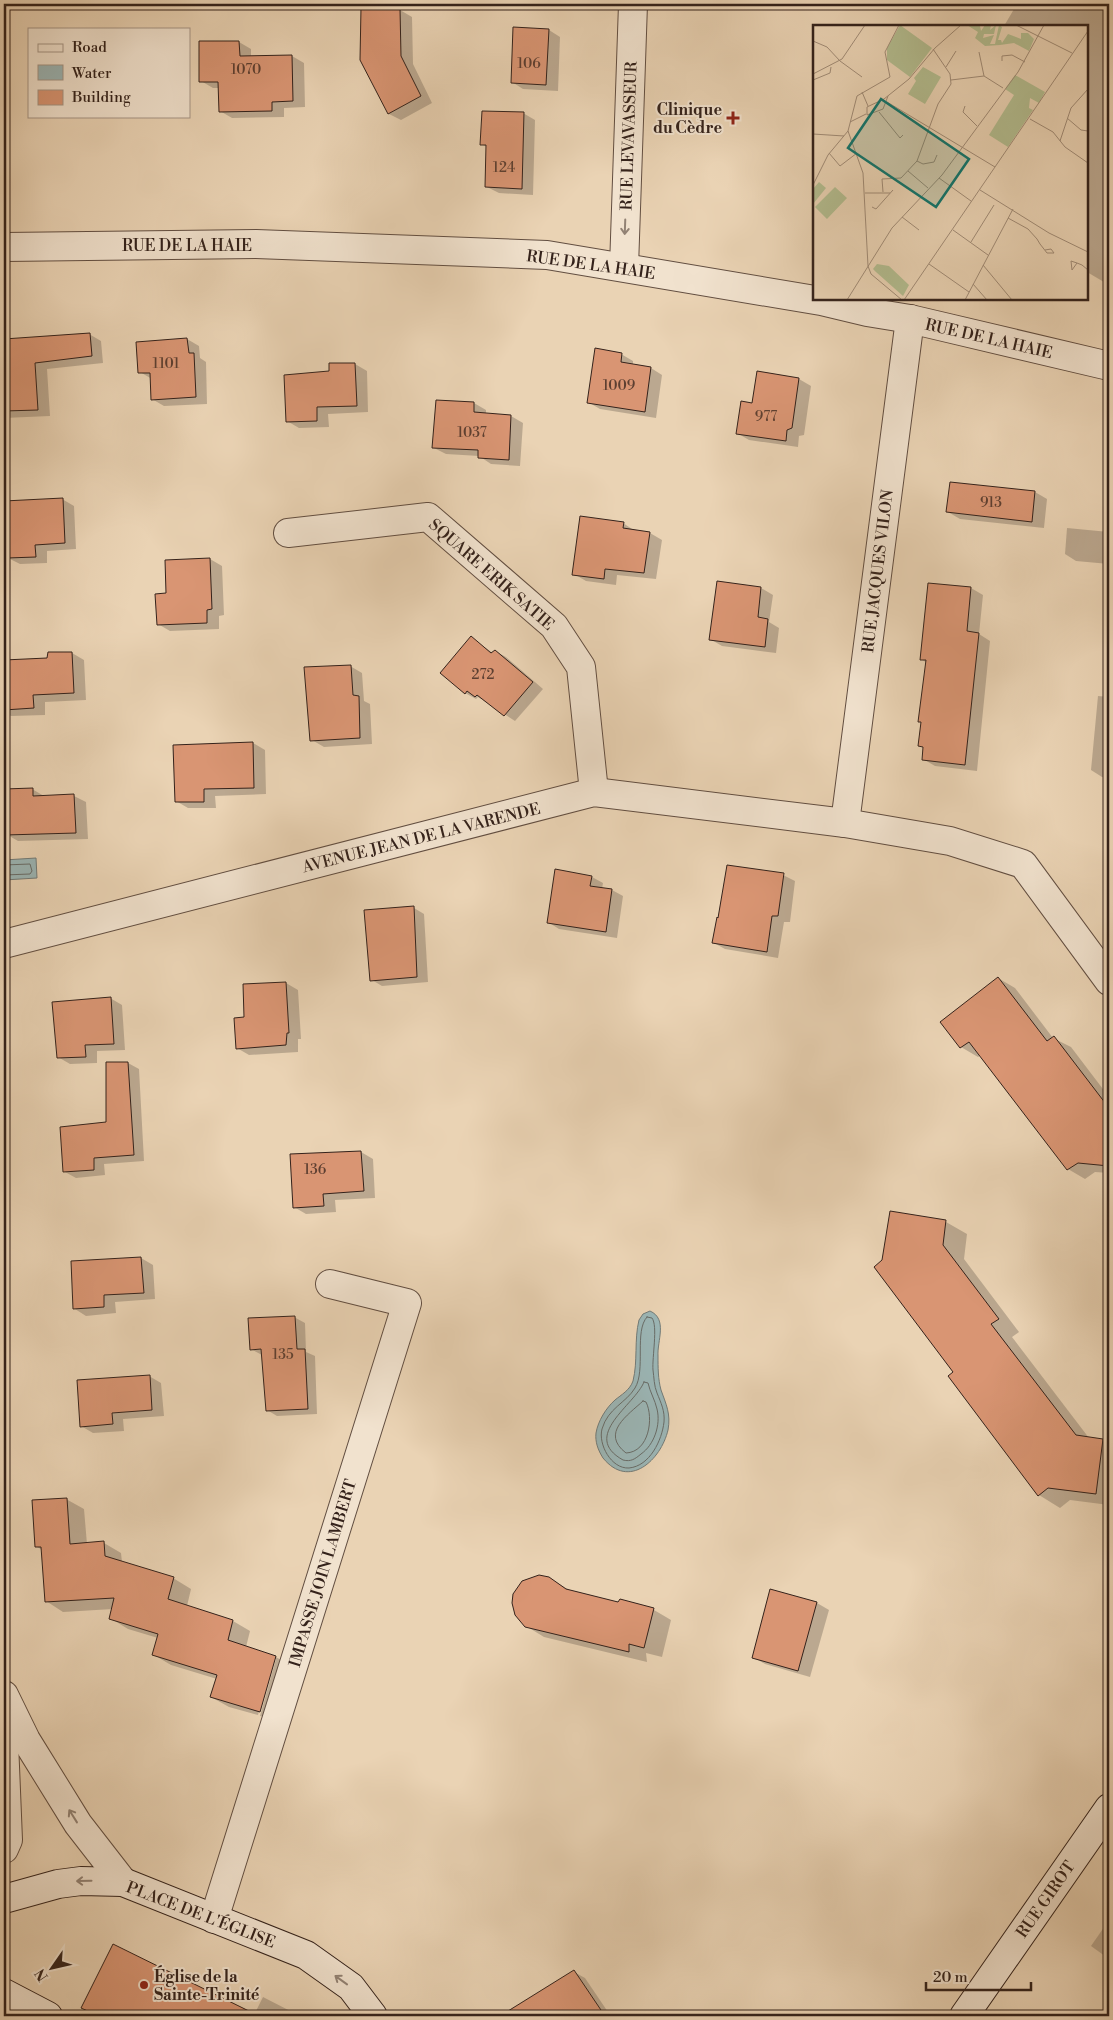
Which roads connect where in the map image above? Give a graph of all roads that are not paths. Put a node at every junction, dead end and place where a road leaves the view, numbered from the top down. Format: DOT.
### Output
graph roads {
  1 [pos="633,4"];
  2 [pos="4,247"];
  3 [pos="624,268"];
  4 [pos="813,300"];
  5 [pos="815,300"];
  6 [pos="910,319"];
  7 [pos="1109,366"];
  8 [pos="288,533"];
  9 [pos="594,792"];
  10 [pos="845,823"];
  11 [pos="4,944"];
  12 [pos="1109,981"];
  13 [pos="330,1284"];
  14 [pos="4,1696"];
  15 [pos="4,1742"];
  16 [pos="1106,1818"];
  17 [pos="4,1849"];
  18 [pos="123,1882"];
  19 [pos="4,1899"];
  20 [pos="214,1918"];
  21 [pos="4,1993"];
  22 [pos="48,2016"];
  23 [pos="373,2016"];
  24 [pos="964,2016"];
  1 -- 3 [label="street, RUE LEVAVASSEUR, one-way"];
  2 -- 3 [label="street, RUE DE LA HAIE"];
  3 -- 4 [label="street, RUE DE LA HAIE"];
  5 -- 6 [label="street, RUE DE LA HAIE"];
  6 -- 7 [label="street, RUE DE LA HAIE"];
  6 -- 10 [label="street, RUE JACQUES VILON"];
  8 -- 9 [label="street, SQUARE ERIK SATIE"];
  9 -- 10 [label="street, AVENUE JEAN DE LA VARENDE"];
  9 -- 11 [label="street, AVENUE JEAN DE LA VARENDE"];
  10 -- 12 [label="street, AVENUE JEAN DE LA VARENDE"];
  13 -- 20 [label="street, IMPASSE JOIN LAMBERT"];
  18 -- 14 [label="street, one-way"];
  15 -- 17 [label="street"];
  16 -- 24 [label="street, RUE GIROT"];
  18 -- 19 [label="street, PLACE DE L'ÉGLISE, one-way"];
  18 -- 20 [label="street, PLACE DE L'ÉGLISE"];
  23 -- 20 [label="street, PLACE DE L'ÉGLISE, one-way"];
  21 -- 22 [label="street"];
}
